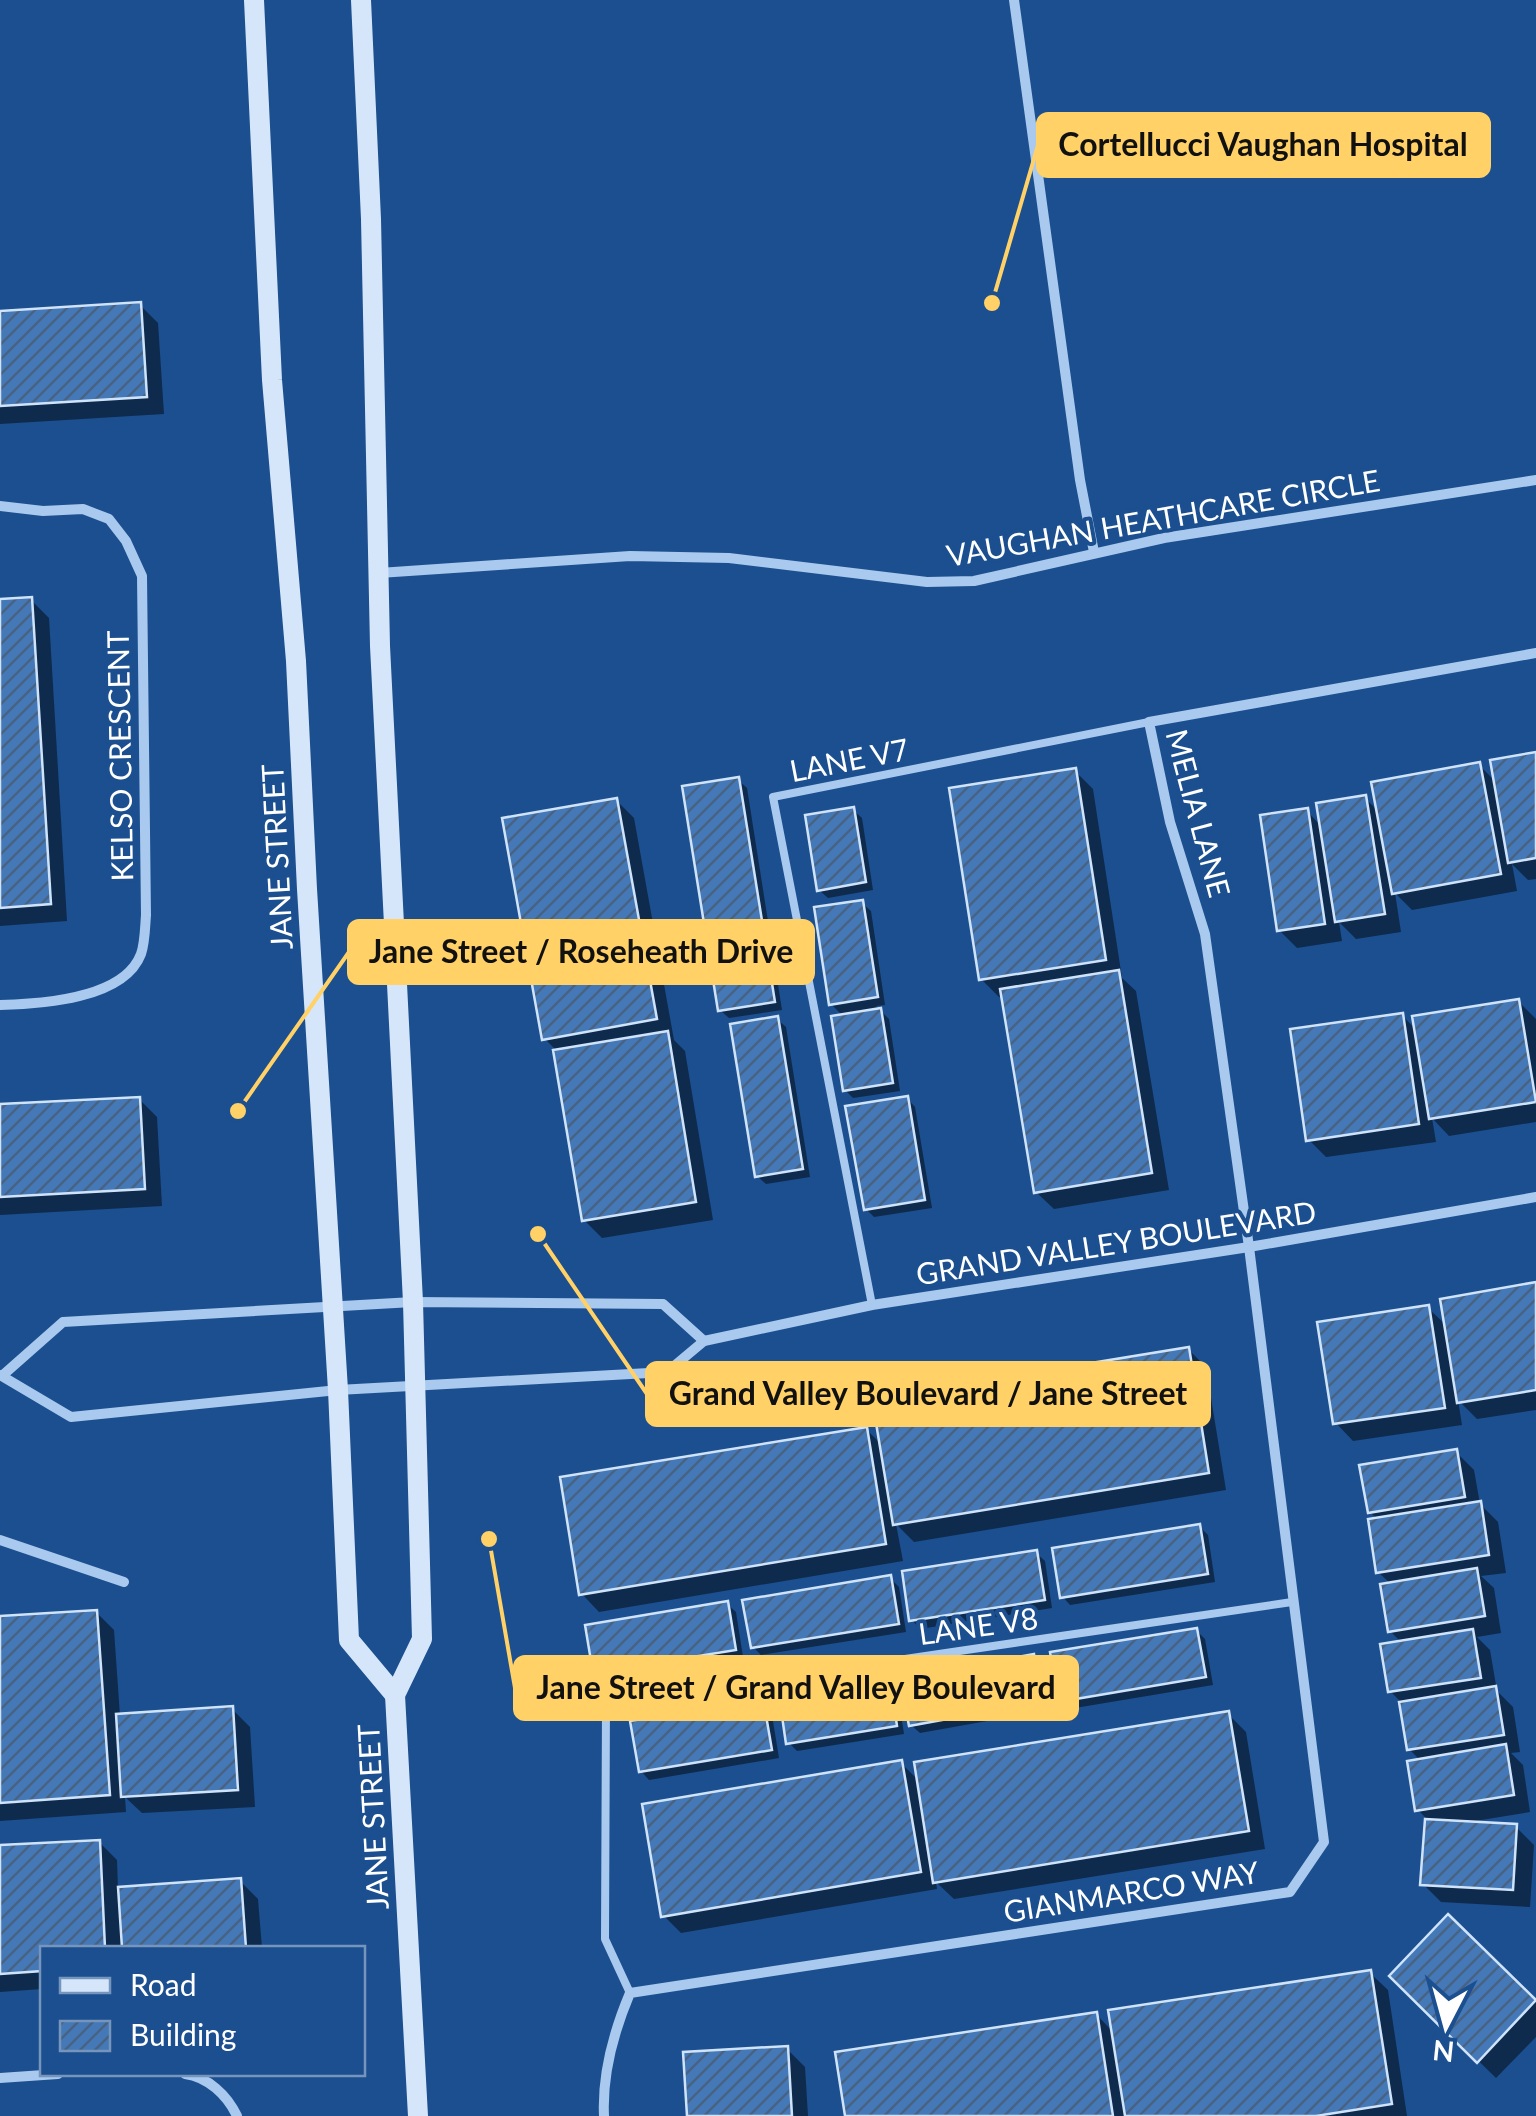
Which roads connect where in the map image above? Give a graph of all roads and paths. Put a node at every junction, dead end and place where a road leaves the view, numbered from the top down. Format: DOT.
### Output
graph roads {
  1 [pos="254,0"];
  2 [pos="362,0"];
  3 [pos="1014,0"];
  4 [pos="1536,480"];
  5 [pos="0,506"];
  6 [pos="1094,552"];
  7 [pos="379,573"];
  8 [pos="1536,652"];
  9 [pos="1148,722"];
  10 [pos="0,1005"];
  11 [pos="1536,1198"];
  12 [pos="1249,1247"];
  13 [pos="413,1302"];
  14 [pos="872,1305"];
  15 [pos="334,1308"];
  16 [pos="704,1341"];
  17 [pos="2,1375"];
  18 [pos="413,1386"];
  19 [pos="338,1390"];
  20 [pos="0,1540"];
  21 [pos="124,1582"];
  22 [pos="1292,1602"];
  23 [pos="395,1694"];
  24 [pos="630,1993"];
  25 [pos="40,2075"];
  26 [pos="198,2076"];
  27 [pos="0,2078"];
  28 [pos="237,2116"];
  29 [pos="418,2116"];
  30 [pos="604,2116"];
  1 -- 15 [label="main road, JANE STREET"];
  2 -- 7 [label="main road, JANE STREET"];
  3 -- 6 [label="street"];
  4 -- 6 [label="street, VAUGHAN HEATHCARE CIRCLE"];
  5 -- 10 [label="street, KELSO CRESCENT"];
  6 -- 7 [label="street, VAUGHAN HEATHCARE CIRCLE"];
  7 -- 13 [label="main road, JANE STREET"];
  8 -- 9 [label="street, MELIA LANE"];
  9 -- 12 [label="street, MELIA LANE"];
  9 -- 14 [label="lane, LANE V7"];
  11 -- 12 [label="street, GRAND VALLEY BOULEVARD"];
  12 -- 14 [label="street, GRAND VALLEY BOULEVARD"];
  12 -- 22 [label="street, GIANMARCO WAY"];
  13 -- 15 [label="street"];
  13 -- 16 [label="street"];
  13 -- 18 [label="main road, JANE STREET"];
  14 -- 16 [label="street, GRAND VALLEY BOULEVARD"];
  15 -- 17 [label="street"];
  15 -- 19 [label="main road, JANE STREET"];
  16 -- 18 [label="street, GRAND VALLEY BOULEVARD"];
  17 -- 19 [label="street, GRAND VALLEY BOULEVARD"];
  18 -- 19 [label="street, GRAND VALLEY BOULEVARD"];
  18 -- 23 [label="main road, JANE STREET"];
  19 -- 23 [label="main road, JANE STREET"];
  20 -- 21 [label="street"];
  22 -- 24 [label="street, GIANMARCO WAY"];
  22 -- 24 [label="lane, LANE V8"];
  23 -- 29 [label="main road, JANE STREET"];
  24 -- 30 [label="street"];
  25 -- 27 [label="street"];
  26 -- 28 [label="street"];
}
